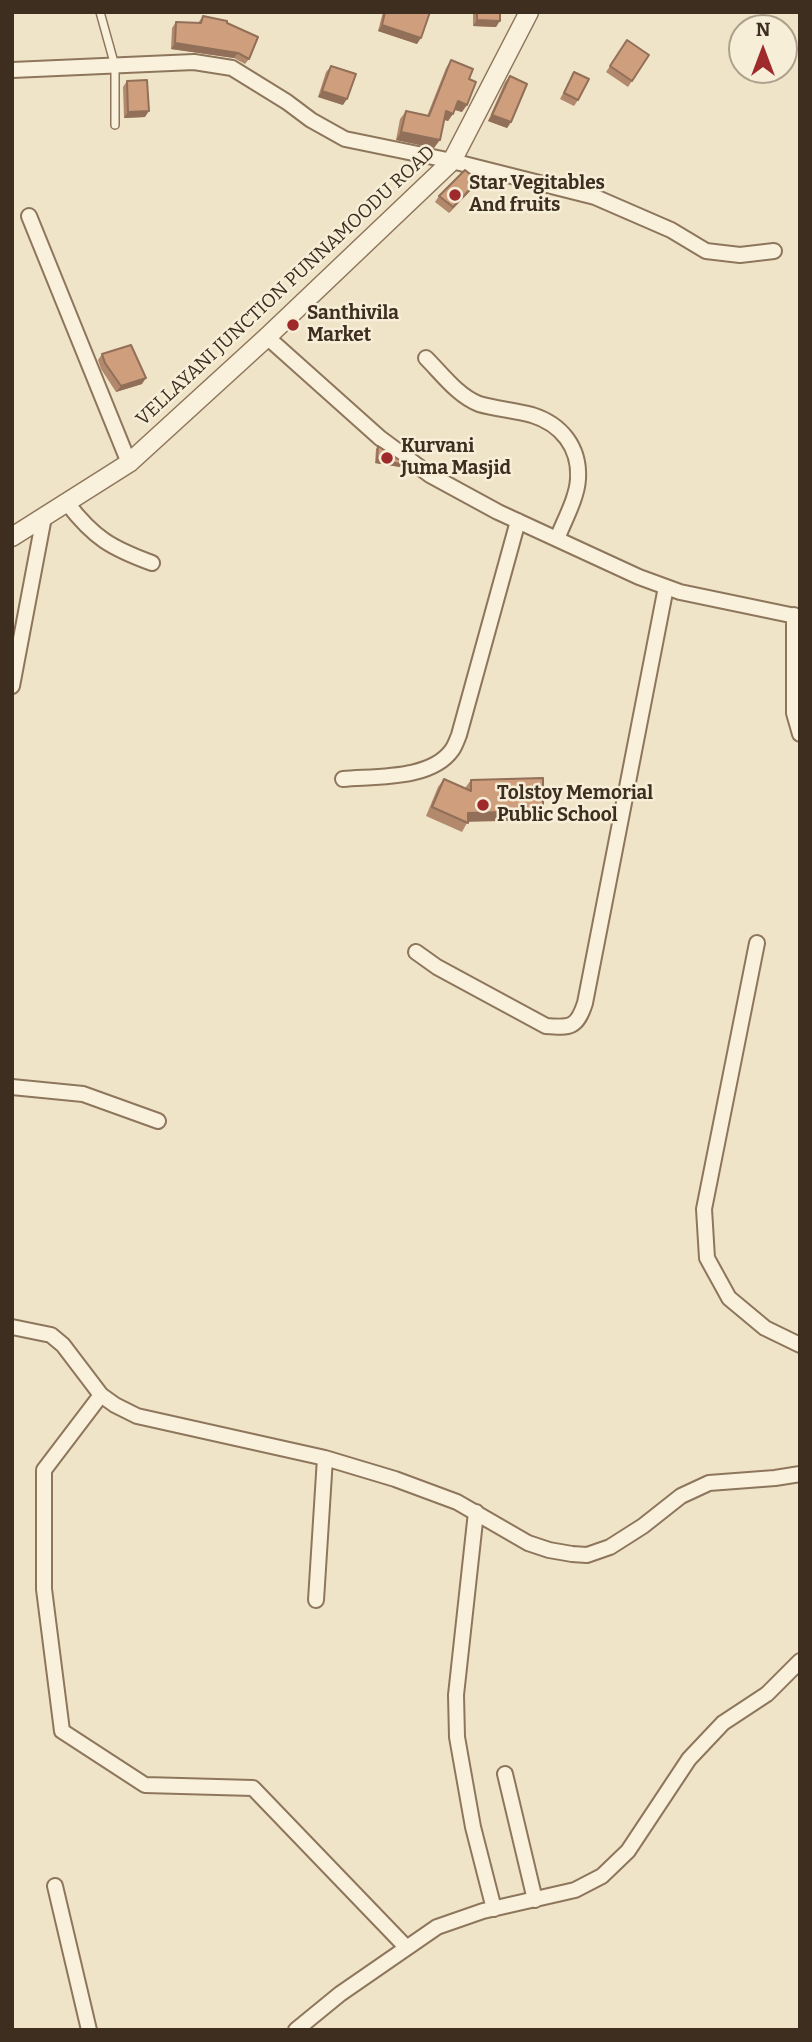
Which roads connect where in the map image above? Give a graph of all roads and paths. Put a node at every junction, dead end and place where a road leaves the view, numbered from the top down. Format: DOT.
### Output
graph roads {
  1 [pos="100,12"];
  2 [pos="529,12"];
  3 [pos="115,66"];
  4 [pos="12,70"];
  5 [pos="115,125"];
  6 [pos="452,161"];
  7 [pos="29,216"];
  8 [pos="774,251"];
  9 [pos="267,337"];
  10 [pos="426,358"];
  11 [pos="129,463"];
  12 [pos="67,503"];
  13 [pos="44,517"];
  14 [pos="518,521"];
  15 [pos="12,537"];
  16 [pos="556,539"];
  17 [pos="152,564"];
  18 [pos="666,587"];
  19 [pos="797,616"];
  20 [pos="12,686"];
  21 [pos="800,734"];
  22 [pos="343,779"];
  23 [pos="757,943"];
  24 [pos="416,952"];
  25 [pos="12,1087"];
  26 [pos="159,1121"];
  27 [pos="12,1327"];
  28 [pos="800,1345"];
  29 [pos="101,1395"];
  30 [pos="325,1458"];
  31 [pos="800,1474"];
  32 [pos="476,1513"];
  33 [pos="316,1600"];
  34 [pos="800,1661"];
  35 [pos="505,1774"];
  36 [pos="55,1886"];
  37 [pos="535,1900"];
  38 [pos="494,1909"];
  39 [pos="406,1947"];
  40 [pos="89,2030"];
  41 [pos="296,2030"];
  1 -- 3 [label="lane"];
  2 -- 6 [label="street, VELLAYANI JUNCTION PUNNAMOODU ROAD"];
  3 -- 4 [label="street"];
  3 -- 5 [label="lane"];
  3 -- 6 [label="street"];
  6 -- 8 [label="street"];
  6 -- 9 [label="street, VELLAYANI JUNCTION PUNNAMOODU ROAD"];
  7 -- 11 [label="street"];
  9 -- 11 [label="street, VELLAYANI JUNCTION PUNNAMOODU ROAD"];
  9 -- 14 [label="street"];
  10 -- 16 [label="street"];
  11 -- 12 [label="street, VELLAYANI JUNCTION PUNNAMOODU ROAD"];
  12 -- 13 [label="street, VELLAYANI JUNCTION PUNNAMOODU ROAD"];
  12 -- 17 [label="street"];
  13 -- 15 [label="street, VELLAYANI JUNCTION PUNNAMOODU ROAD"];
  13 -- 20 [label="street"];
  14 -- 16 [label="street"];
  14 -- 22 [label="street"];
  16 -- 18 [label="street"];
  18 -- 19 [label="street"];
  18 -- 24 [label="street"];
  19 -- 21 [label="street"];
  23 -- 28 [label="street"];
  25 -- 26 [label="street"];
  27 -- 29 [label="street"];
  29 -- 30 [label="street"];
  29 -- 39 [label="street"];
  30 -- 32 [label="street"];
  30 -- 33 [label="street"];
  31 -- 32 [label="street"];
  32 -- 38 [label="street"];
  34 -- 37 [label="street"];
  35 -- 37 [label="street"];
  36 -- 40 [label="street"];
  37 -- 38 [label="street"];
  38 -- 39 [label="street"];
  39 -- 41 [label="street"];
}
